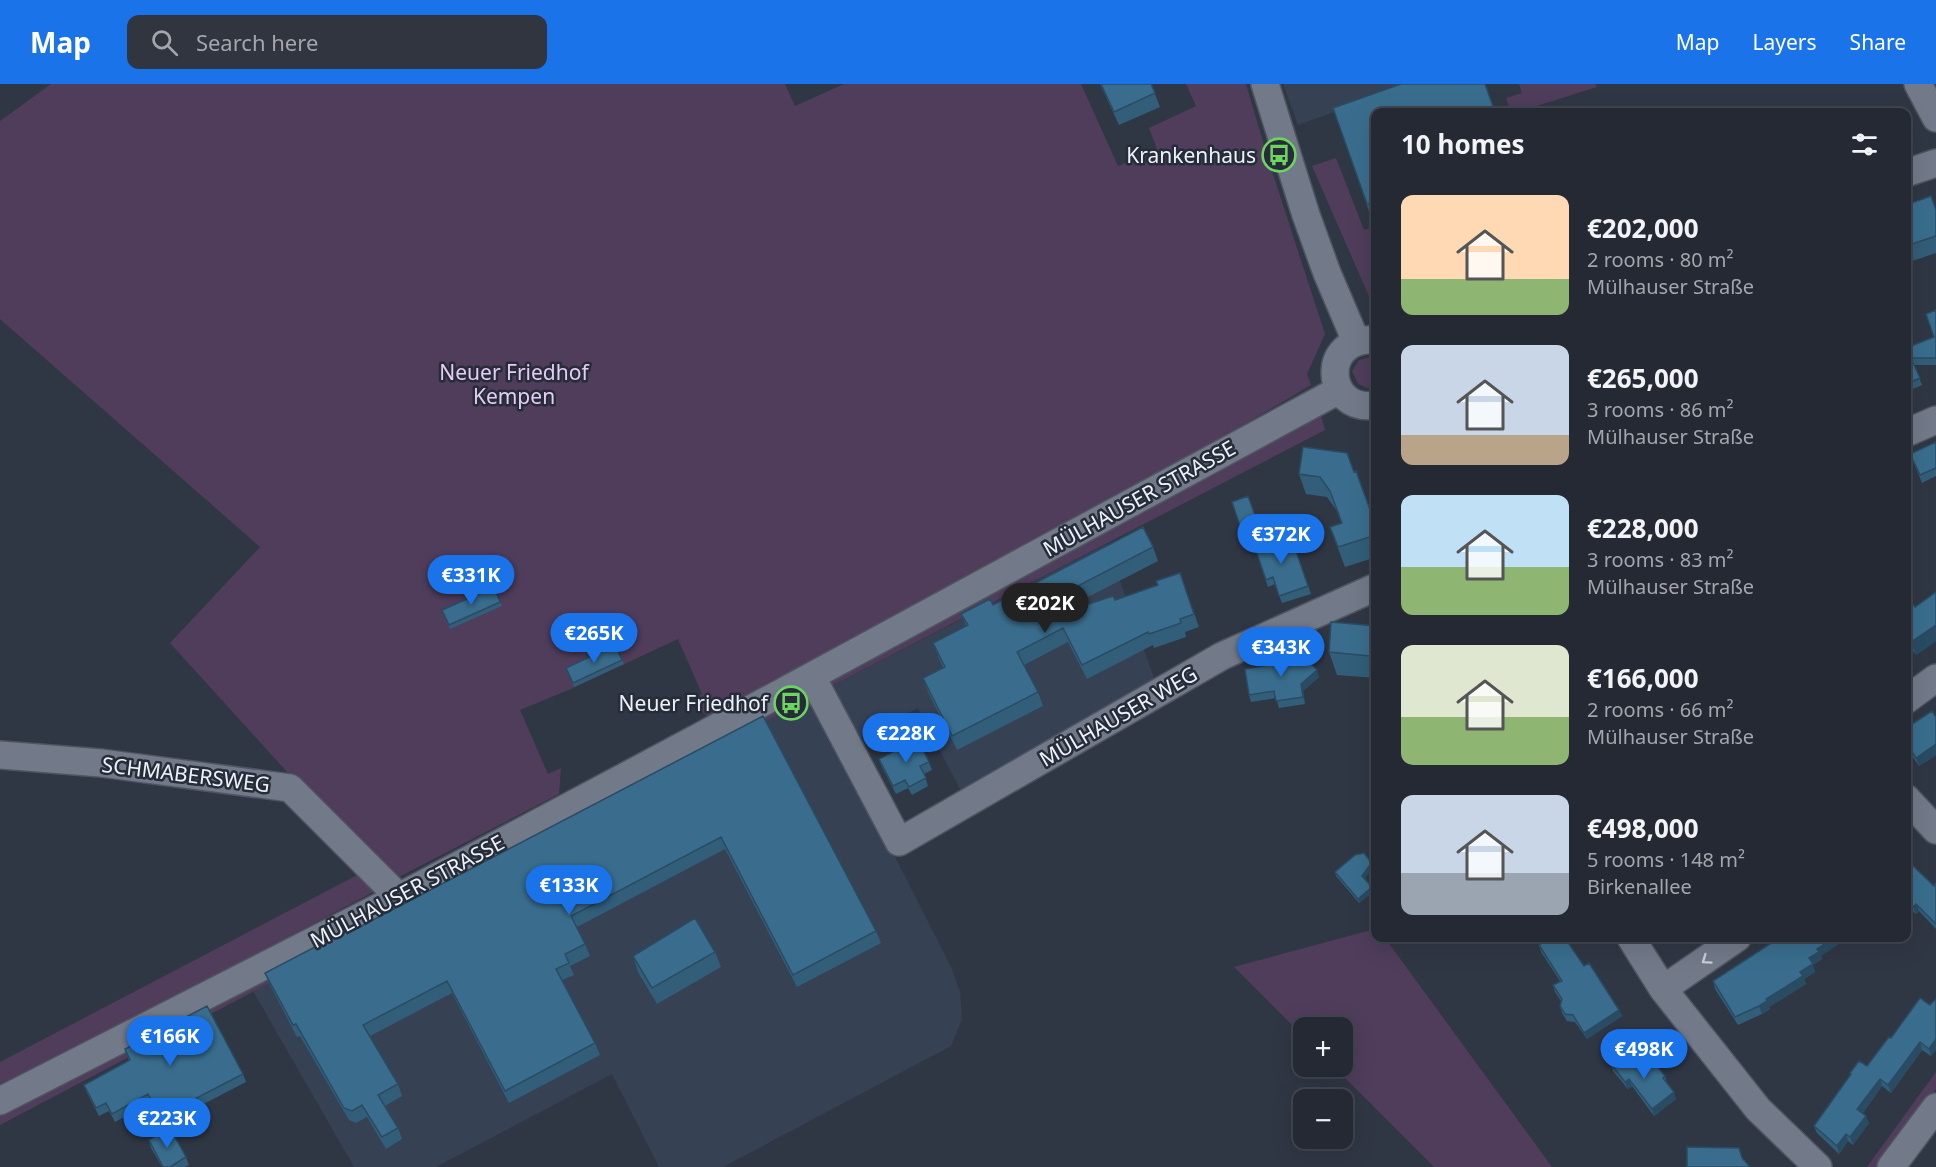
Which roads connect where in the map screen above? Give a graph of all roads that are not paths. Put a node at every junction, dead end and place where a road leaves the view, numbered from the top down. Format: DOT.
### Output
graph roads {
  1 [pos="1265,84"];
  2 [pos="1918,84"];
  3 [pos="1936,118"];
  4 [pos="1936,163"];
  5 [pos="1911,171"];
  6 [pos="1366,340"];
  7 [pos="1339,390"];
  8 [pos="1371,406"];
  9 [pos="1936,420"];
  10 [pos="1911,431"];
  11 [pos="1371,589"];
  12 [pos="812,677"];
  13 [pos="1936,678"];
  14 [pos="1911,696"];
  15 [pos="0,755"];
  16 [pos="1911,807"];
  17 [pos="1936,830"];
  18 [pos="399,897"];
  19 [pos="1634,942"];
  20 [pos="1731,942"];
  21 [pos="1663,989"];
  22 [pos="0,1101"];
  23 [pos="1936,1107"];
  24 [pos="1818,1167"];
  25 [pos="1891,1167"];
  1 -- 6 [label="street"];
  2 -- 3 [label="street"];
  4 -- 5 [label="street"];
  6 -- 7 [label="street"];
  7 -- 8 [label="street"];
  7 -- 12 [label="street, MÜLHAUSER STRASSE"];
  9 -- 10 [label="street"];
  11 -- 12 [label="street, MÜLHAUSER WEG"];
  12 -- 18 [label="street, MÜLHAUSER STRASSE"];
  13 -- 14 [label="street"];
  15 -- 18 [label="street, SCHMABERSWEG"];
  16 -- 17 [label="street"];
  18 -- 22 [label="street, MÜLHAUSER STRASSE"];
  19 -- 21 [label="street"];
  20 -- 21 [label="street, one-way"];
  21 -- 24 [label="street"];
  23 -- 25 [label="street"];
}
